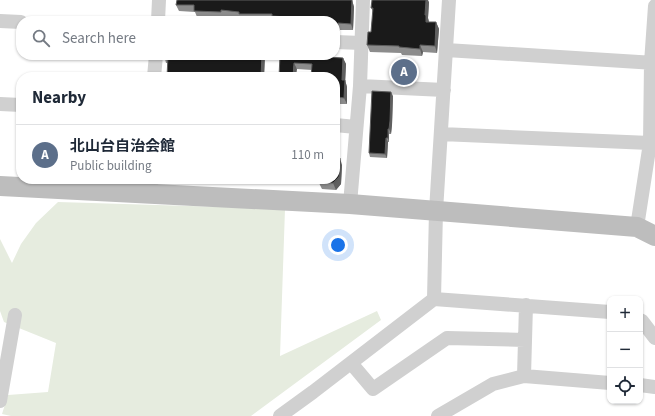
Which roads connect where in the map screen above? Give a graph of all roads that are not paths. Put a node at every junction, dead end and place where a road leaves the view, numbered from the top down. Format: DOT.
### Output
graph roads {
  1 [pos="159,0"];
  2 [pos="363,0"];
  3 [pos="449,0"];
  4 [pos="655,6"];
  5 [pos="158,16"];
  6 [pos="0,20"];
  7 [pos="16,22"];
  8 [pos="340,42"];
  9 [pos="362,43"];
  10 [pos="446,50"];
  11 [pos="156,60"];
  12 [pos="653,63"];
  13 [pos="154,72"];
  14 [pos="360,86"];
  15 [pos="444,90"];
  16 [pos="0,104"];
  17 [pos="16,105"];
  18 [pos="340,125"];
  19 [pos="356,127"];
  20 [pos="441,134"];
  21 [pos="653,143"];
  22 [pos="0,186"];
  23 [pos="151,186"];
  24 [pos="350,204"];
  25 [pos="436,211"];
  26 [pos="637,227"];
  27 [pos="655,236"];
  28 [pos="434,299"];
  29 [pos="526,305"];
  30 [pos="607,312"];
  31 [pos="15,316"];
  32 [pos="643,321"];
  33 [pos="655,338"];
  34 [pos="525,340"];
  35 [pos="351,363"];
  36 [pos="524,376"];
  37 [pos="607,383"];
  38 [pos="643,385"];
  39 [pos="655,387"];
  40 [pos="0,401"];
  41 [pos="280,416"];
  42 [pos="438,416"];
  1 -- 5 [label="street"];
  2 -- 9 [label="street"];
  3 -- 10 [label="street"];
  4 -- 12 [label="street"];
  6 -- 7 [label="street"];
  8 -- 9 [label="street"];
  9 -- 14 [label="street"];
  10 -- 12 [label="street"];
  10 -- 15 [label="street"];
  11 -- 13 [label="street"];
  12 -- 21 [label="street"];
  14 -- 15 [label="street"];
  14 -- 19 [label="street"];
  15 -- 20 [label="street"];
  16 -- 17 [label="street"];
  18 -- 19 [label="street"];
  19 -- 24 [label="street"];
  20 -- 21 [label="street"];
  20 -- 25 [label="street"];
  21 -- 26 [label="street"];
  22 -- 23 [label="street"];
  23 -- 24 [label="street"];
  24 -- 25 [label="street"];
  25 -- 26 [label="street"];
  25 -- 28 [label="street"];
  26 -- 27 [label="street"];
  28 -- 29 [label="street"];
  28 -- 35 [label="street"];
  29 -- 30 [label="street"];
  29 -- 34 [label="street"];
  31 -- 40 [label="street"];
  32 -- 33 [label="street"];
  34 -- 35 [label="street"];
  34 -- 36 [label="street"];
  35 -- 41 [label="street"];
  36 -- 37 [label="street"];
  36 -- 42 [label="street"];
  38 -- 39 [label="street"];
}
